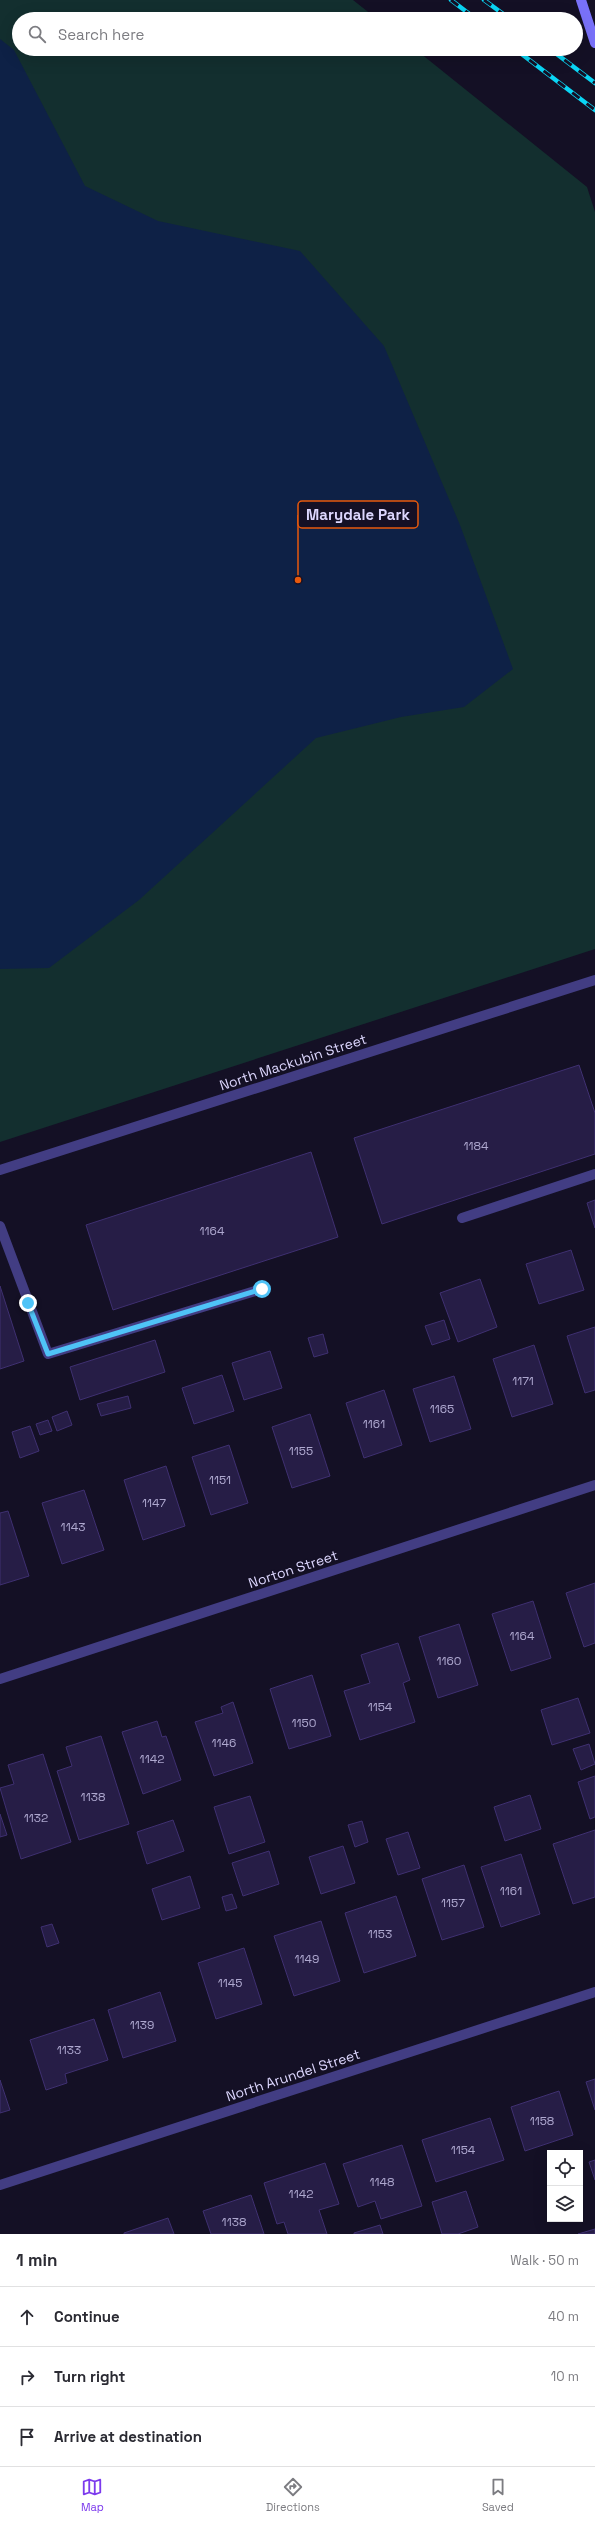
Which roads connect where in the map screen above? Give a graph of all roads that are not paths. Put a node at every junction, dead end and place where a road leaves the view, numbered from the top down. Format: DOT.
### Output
graph roads {
  1 [pos="581,0"];
  2 [pos="595,43"];
  3 [pos="595,980"];
  4 [pos="0,1170"];
  5 [pos="595,1174"];
  6 [pos="462,1218"];
  7 [pos="0,1226"];
  8 [pos="262,1289"];
  9 [pos="595,1485"];
  10 [pos="0,1679"];
  11 [pos="595,1992"];
  12 [pos="0,2185"];
  1 -- 2 [label="main road"];
  3 -- 4 [label="street, North Mackubin Street"];
  5 -- 6 [label="street"];
  7 -- 8 [label="street"];
  9 -- 10 [label="street, Norton Street"];
  11 -- 12 [label="street, North Arundel Street"];
}
